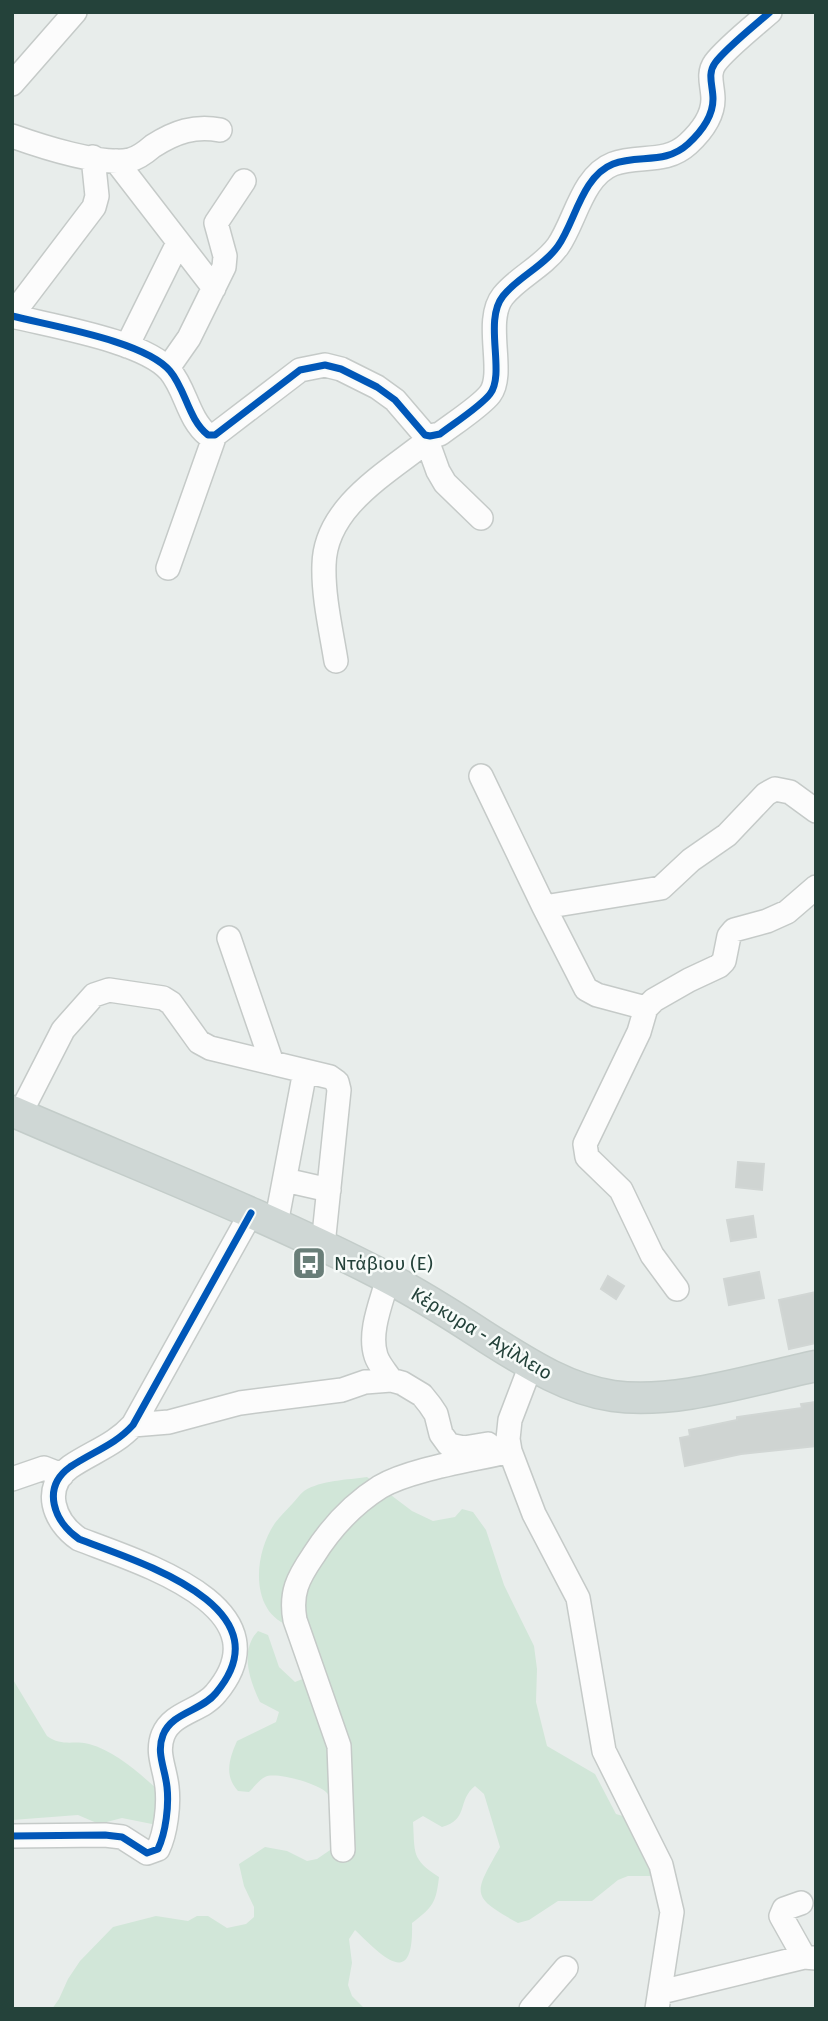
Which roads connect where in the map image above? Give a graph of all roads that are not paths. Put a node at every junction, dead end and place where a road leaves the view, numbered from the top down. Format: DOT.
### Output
graph roads {
  1 [pos="75,12"];
  2 [pos="770,12"];
  3 [pos="12,84"];
  4 [pos="220,130"];
  5 [pos="12,136"];
  6 [pos="93,158"];
  7 [pos="116,161"];
  8 [pos="244,181"];
  9 [pos="178,243"];
  10 [pos="214,288"];
  11 [pos="12,315"];
  12 [pos="127,346"];
  13 [pos="168,368"];
  14 [pos="215,435"];
  15 [pos="426,438"];
  16 [pos="481,518"];
  17 [pos="169,568"];
  18 [pos="336,661"];
  19 [pos="481,776"];
  20 [pos="816,811"];
  21 [pos="816,887"];
  22 [pos="544,907"];
  23 [pos="229,938"];
  24 [pos="646,1008"];
  25 [pos="272,1063"];
  26 [pos="305,1071"];
  27 [pos="16,1113"];
  28 [pos="285,1181"];
  29 [pos="329,1190"];
  30 [pos="263,1219"];
  31 [pos="323,1245"];
  32 [pos="388,1278"];
  33 [pos="677,1289"];
  34 [pos="531,1365"];
  35 [pos="816,1366"];
  36 [pos="391,1380"];
  37 [pos="133,1425"];
  38 [pos="509,1445"];
  39 [pos="62,1475"];
  40 [pos="12,1479"];
  41 [pos="12,1836"];
  42 [pos="343,1850"];
  43 [pos="801,1903"];
  44 [pos="810,1958"];
  45 [pos="566,1968"];
  46 [pos="659,2001"];
  47 [pos="531,2009"];
  1 -- 3 [label="street"];
  2 -- 15 [label="street"];
  4 -- 7 [label="street"];
  5 -- 6 [label="street"];
  6 -- 7 [label="street"];
  6 -- 11 [label="street"];
  7 -- 9 [label="street"];
  8 -- 10 [label="street"];
  9 -- 10 [label="street"];
  9 -- 12 [label="street"];
  10 -- 13 [label="street"];
  11 -- 12 [label="street"];
  12 -- 13 [label="street"];
  13 -- 14 [label="street"];
  14 -- 15 [label="street"];
  14 -- 17 [label="street"];
  15 -- 16 [label="street"];
  15 -- 18 [label="street"];
  19 -- 22 [label="street"];
  20 -- 22 [label="street"];
  21 -- 24 [label="street"];
  22 -- 24 [label="street"];
  23 -- 25 [label="street"];
  24 -- 33 [label="street"];
  25 -- 26 [label="street"];
  25 -- 27 [label="street"];
  26 -- 28 [label="street"];
  26 -- 29 [label="street"];
  27 -- 30 [label="main road, Κέρκυρα - Αχίλλειο"];
  28 -- 29 [label="street"];
  28 -- 30 [label="street"];
  29 -- 31 [label="street"];
  30 -- 31 [label="main road, Κέρκυρα - Αχίλλειο"];
  30 -- 37 [label="street"];
  31 -- 32 [label="main road, Κέρκυρα - Αχίλλειο"];
  32 -- 34 [label="main road, Κέρκυρα - Αχίλλειο"];
  32 -- 36 [label="street"];
  34 -- 35 [label="main road, Κέρκυρα - Αχίλλειο"];
  34 -- 38 [label="street"];
  36 -- 37 [label="street"];
  36 -- 38 [label="street"];
  37 -- 39 [label="street"];
  38 -- 42 [label="street"];
  38 -- 46 [label="street"];
  39 -- 40 [label="street"];
  39 -- 41 [label="street"];
  43 -- 44 [label="street"];
  44 -- 46 [label="street"];
  45 -- 47 [label="street"];
}
